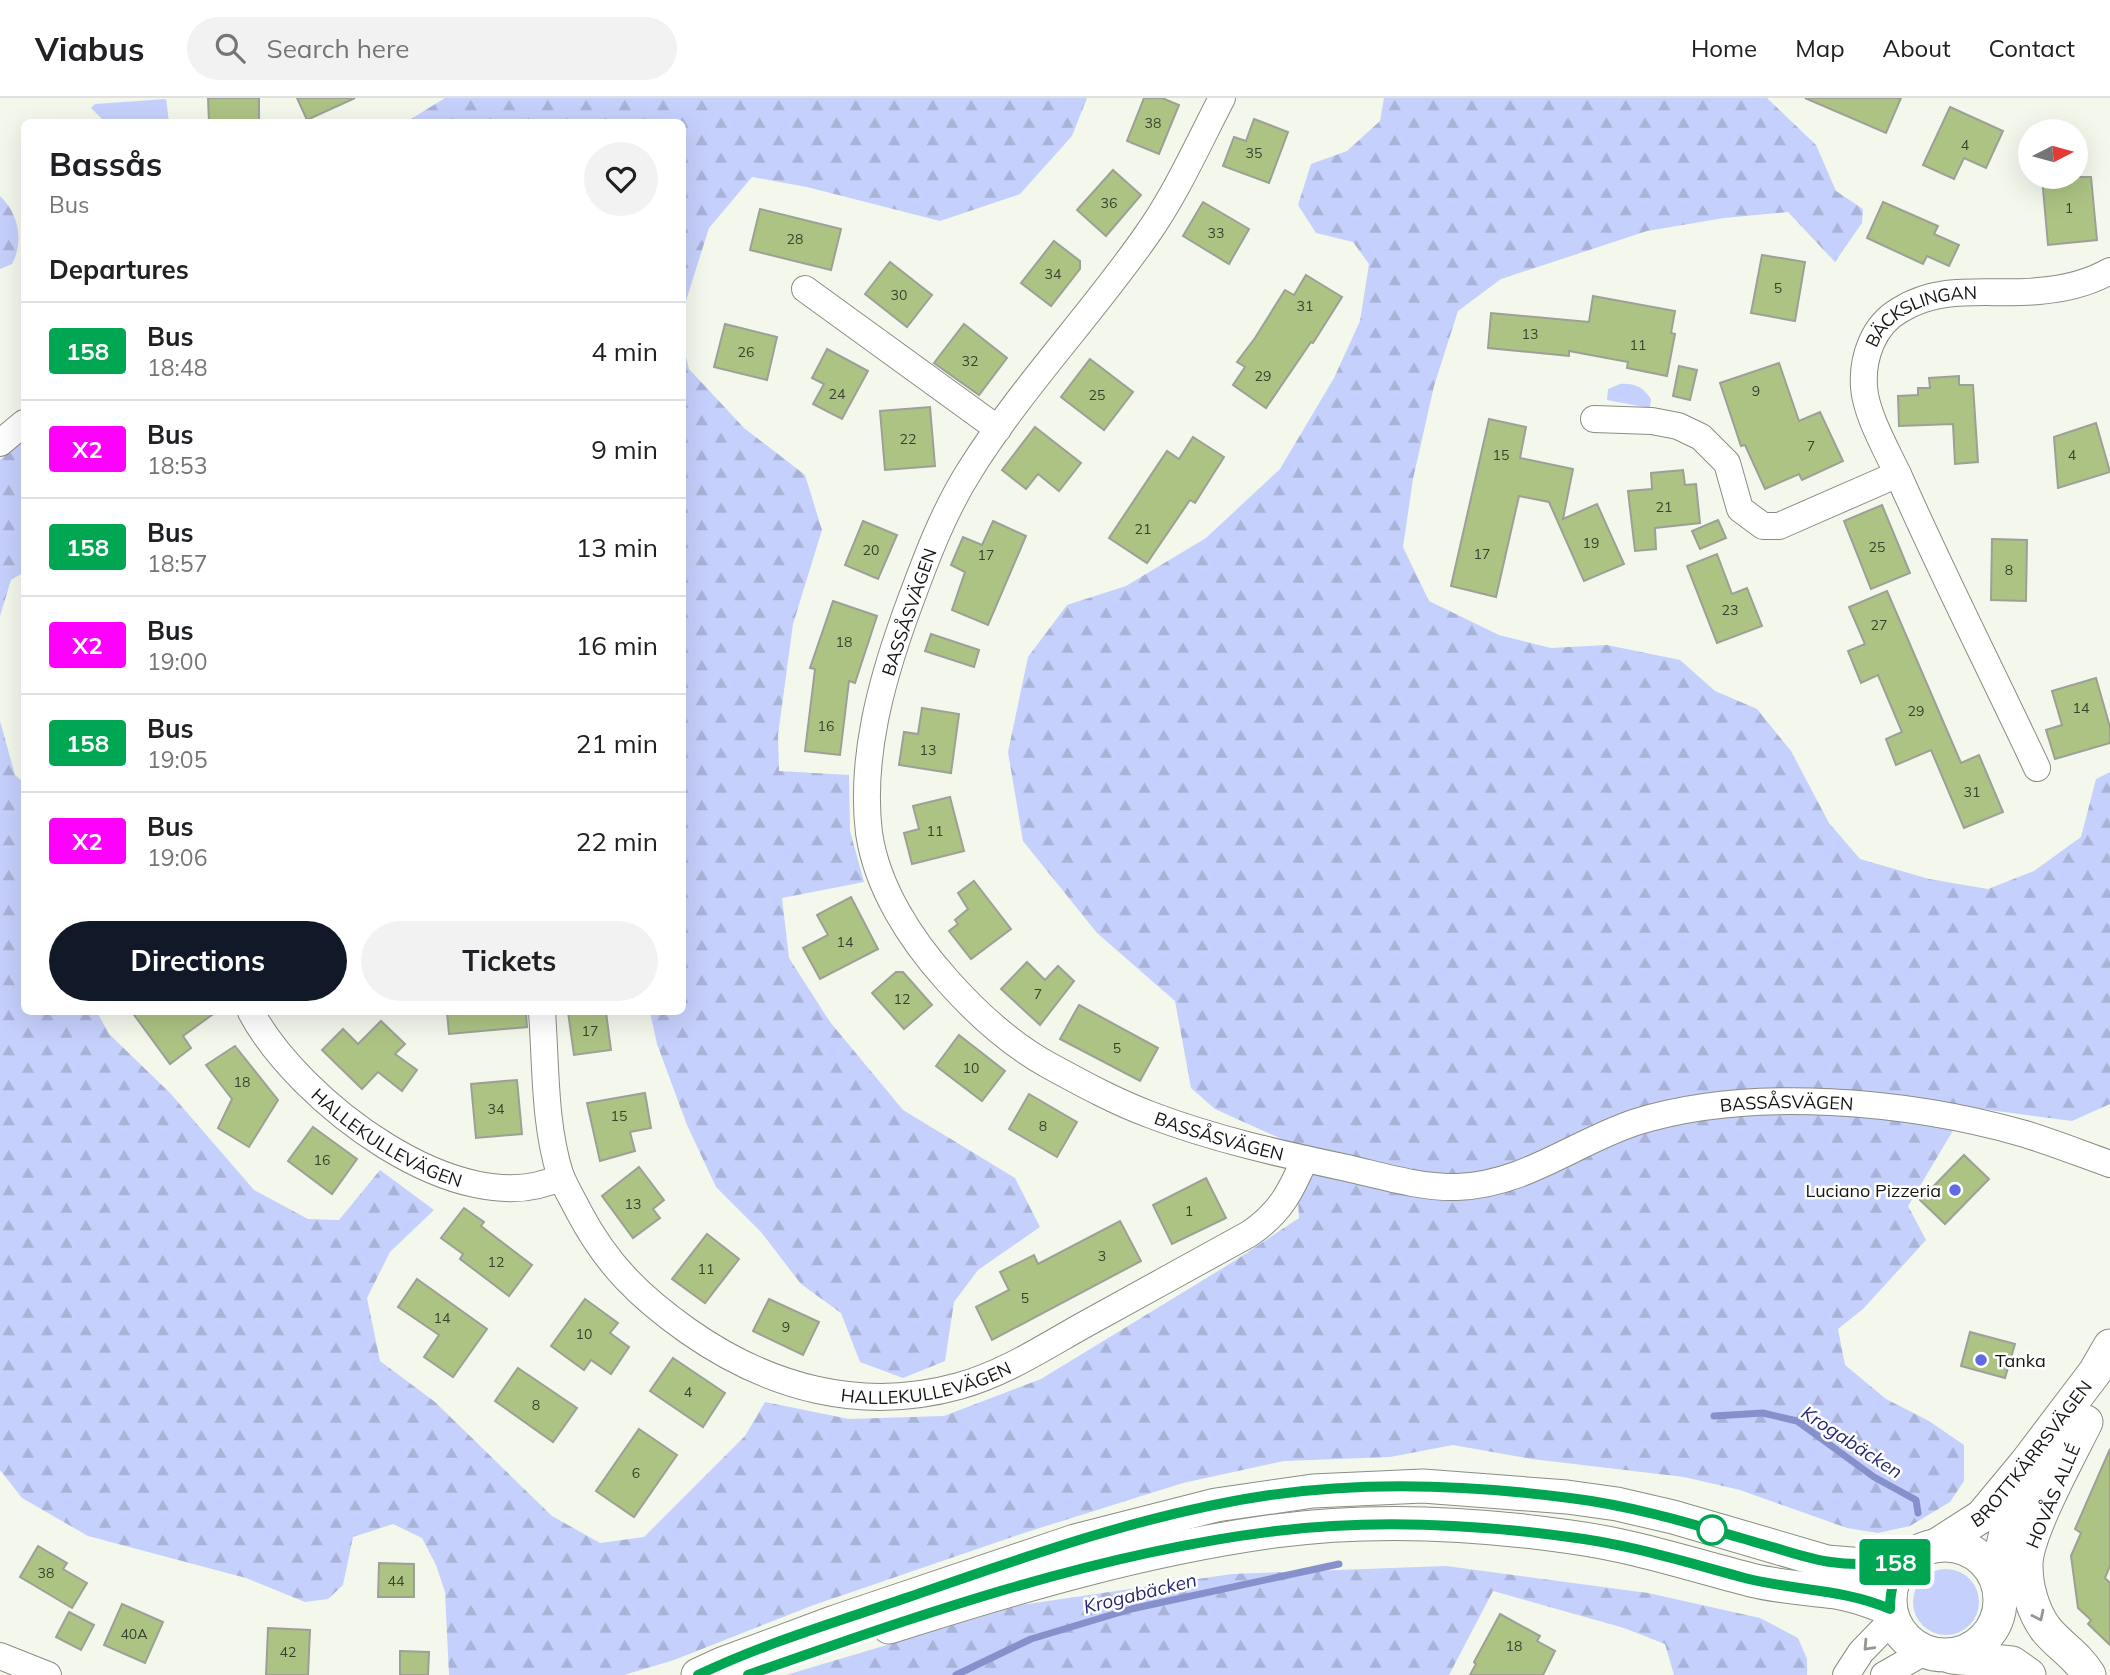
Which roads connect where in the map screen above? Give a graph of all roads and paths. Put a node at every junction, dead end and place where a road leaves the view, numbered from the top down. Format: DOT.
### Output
graph roads {
  1 [pos="1222,98"];
  2 [pos="2110,271"];
  3 [pos="805,289"];
  4 [pos="1594,419"];
  5 [pos="21,426"];
  6 [pos="999,429"];
  7 [pos="0,443"];
  8 [pos="1898,474"];
  9 [pos="2037,768"];
  10 [pos="253,1015"];
  11 [pos="542,1015"];
  12 [pos="1305,1159"];
  13 [pos="2110,1164"];
  14 [pos="561,1177"];
  15 [pos="2110,1346"];
  16 [pos="2110,1388"];
  17 [pos="2086,1422"];
  18 [pos="1937,1545"];
  19 [pos="1906,1561"];
  20 [pos="1998,1589"];
  21 [pos="1892,1614"];
  22 [pos="1935,1654"];
  23 [pos="0,1656"];
  24 [pos="48,1675"];
  25 [pos="698,1675"];
  26 [pos="748,1675"];
  27 [pos="1846,1675"];
  28 [pos="1884,1675"];
  29 [pos="2029,1675"];
  30 [pos="2067,1675"];
  31 [pos="2089,1675"];
  1 -- 6 [label="street, BASSÅSVÄGEN"];
  2 -- 8 [label="street, BÄCKSLINGAN"];
  3 -- 6 [label="street"];
  4 -- 8 [label="street"];
  5 -- 7 [label="street"];
  6 -- 12 [label="street, BASSÅSVÄGEN"];
  8 -- 9 [label="street, BÄCKSLINGAN"];
  10 -- 14 [label="street, HALLEKULLEVÄGEN"];
  11 -- 14 [label="street, HALLEKULLEVÄGEN"];
  12 -- 13 [label="street, BASSÅSVÄGEN"];
  12 -- 14 [label="street, HALLEKULLEVÄGEN"];
  15 -- 18 [label="street, BROTTKÄRRSVÄGEN"];
  16 -- 17 [label="street, BROTTKÄRRSVÄGEN"];
  17 -- 20 [label="street, BROTTKÄRRSVÄGEN"];
  17 -- 31 [label="street, HOVÅS ALLÉ, one-way"];
  18 -- 19 [label="street"];
  18 -- 20 [label="street"];
  19 -- 21 [label="street"];
  19 -- 25 [label="street"];
  20 -- 22 [label="street"];
  20 -- 30 [label="street"];
  21 -- 22 [label="street"];
  21 -- 26 [label="street"];
  21 -- 27 [label="street, one-way"];
  22 -- 28 [label="street"];
  22 -- 29 [label="street"];
  23 -- 24 [label="street"];
}
